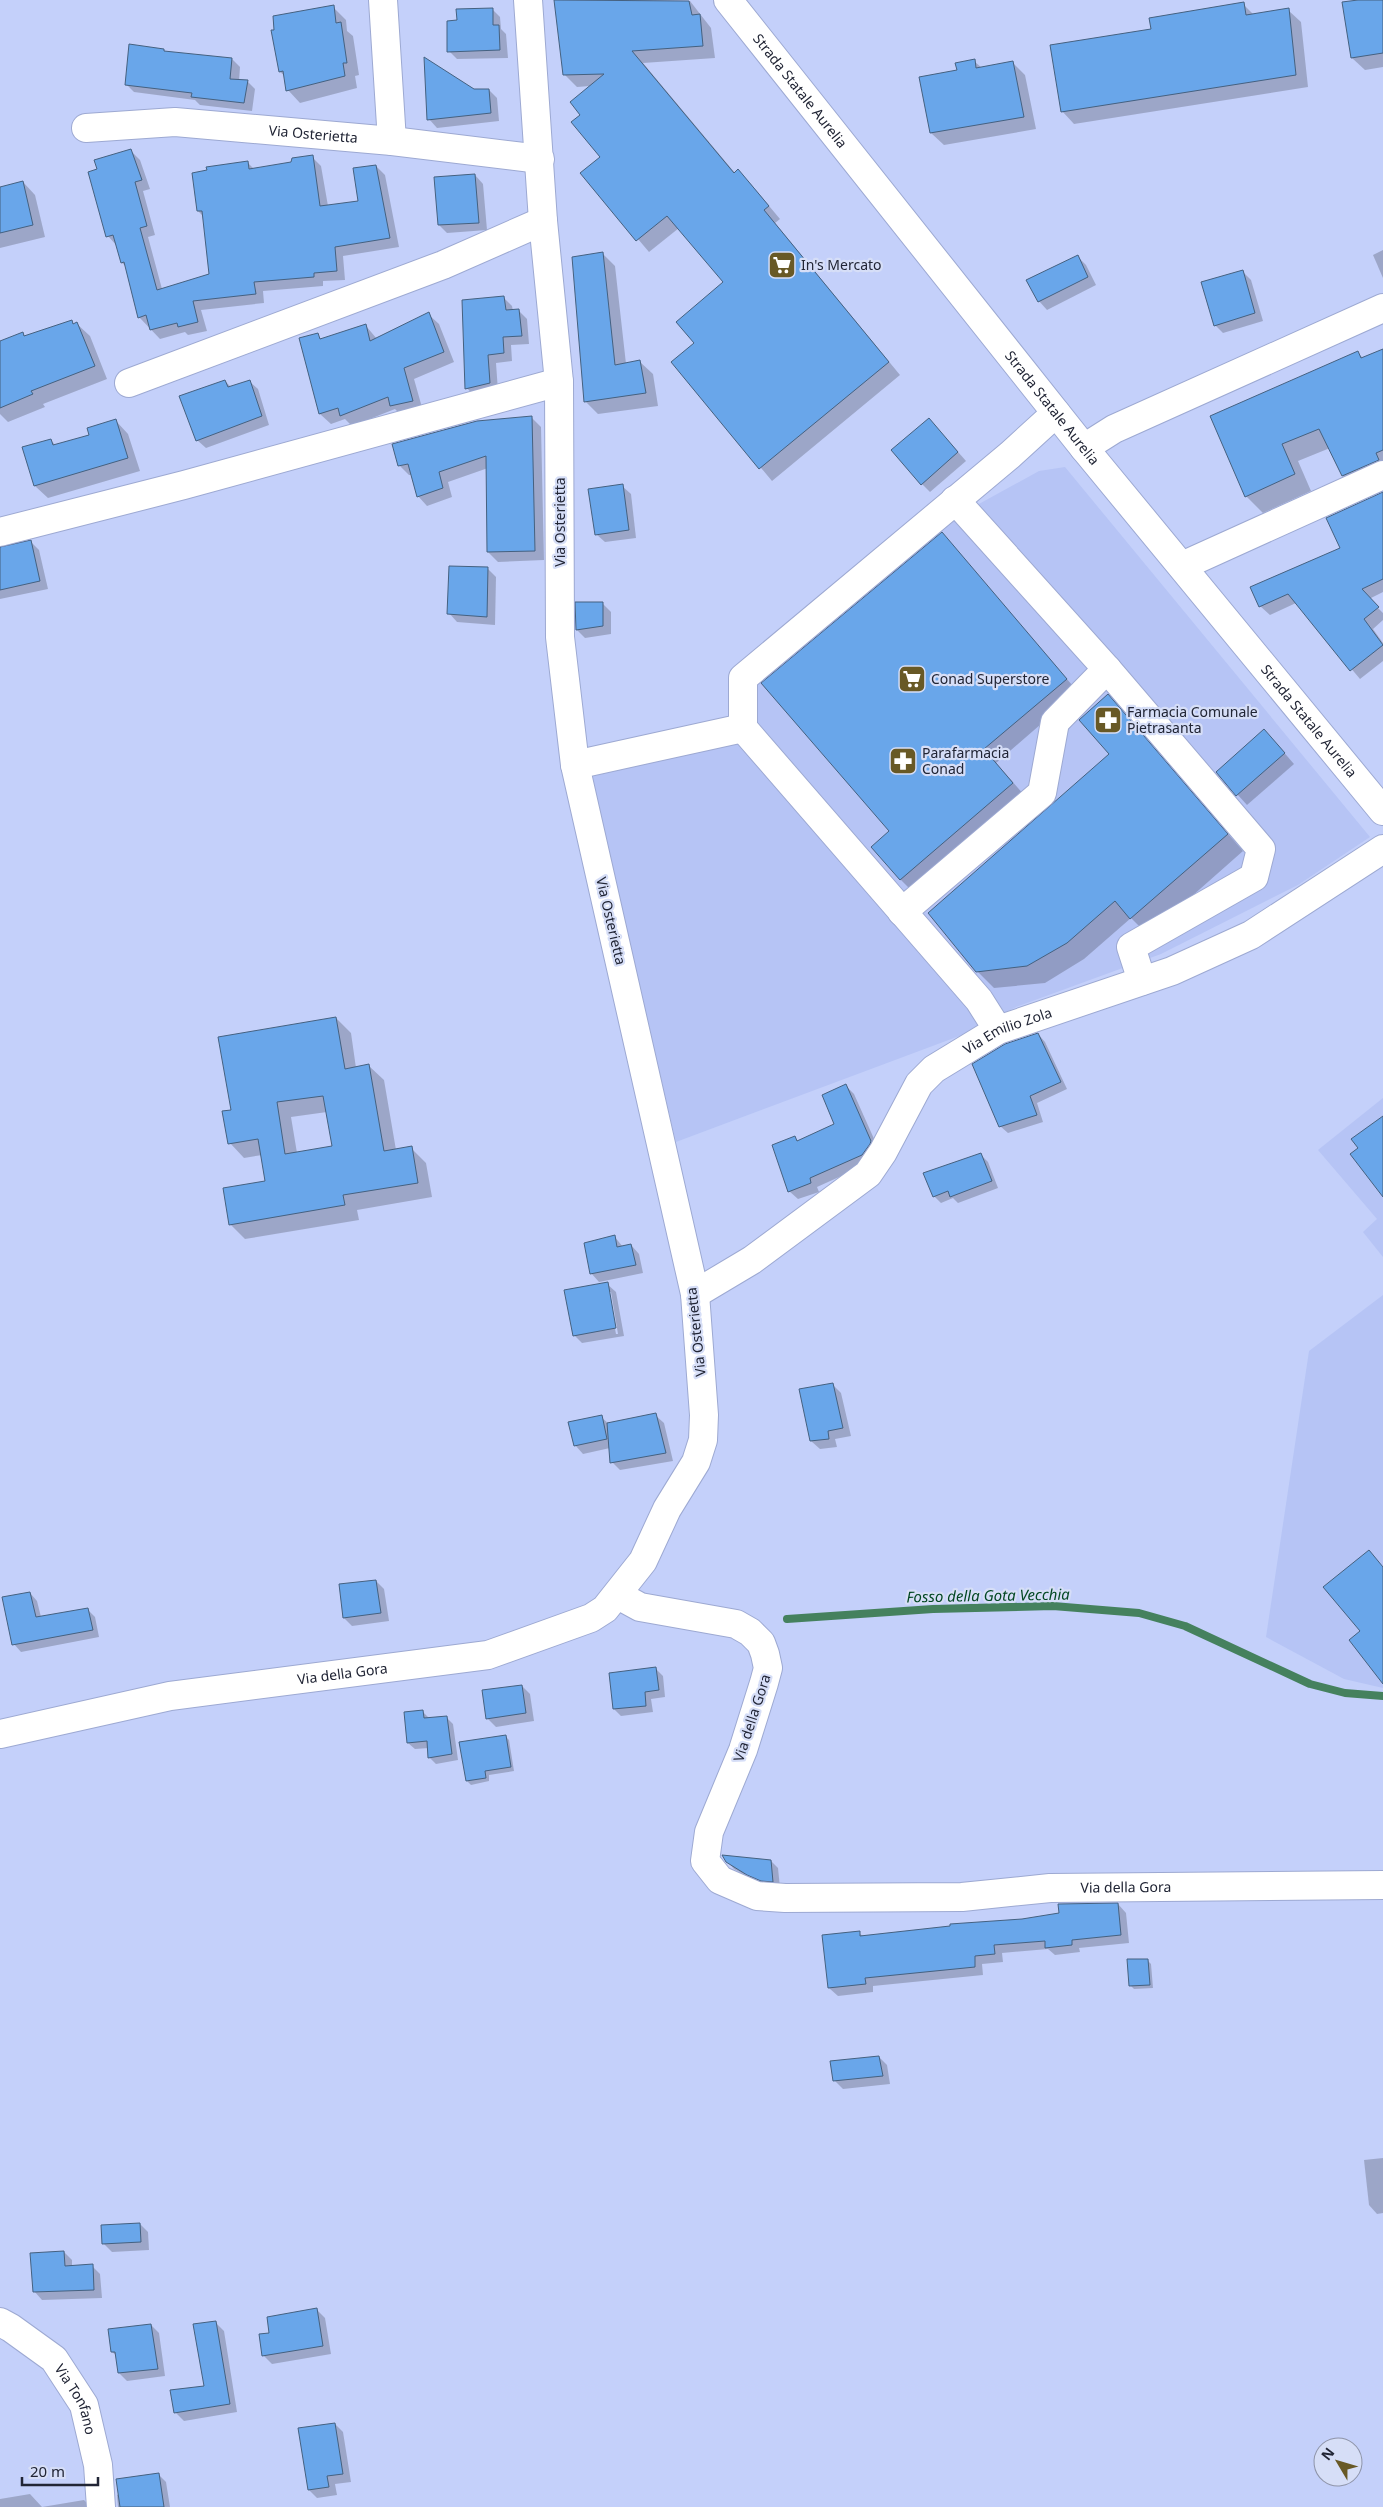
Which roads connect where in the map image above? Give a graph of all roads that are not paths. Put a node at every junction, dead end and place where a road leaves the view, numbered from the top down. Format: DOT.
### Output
graph roads {
  1 [pos="383,0"];
  2 [pos="528,0"];
  3 [pos="728,0"];
  4 [pos="86,128"];
  5 [pos="392,141"];
  6 [pos="540,159"];
  7 [pos="543,221"];
  8 [pos="1383,308"];
  9 [pos="559,382"];
  10 [pos="129,384"];
  11 [pos="1056,413"];
  12 [pos="1084,448"];
  13 [pos="1383,475"];
  14 [pos="955,500"];
  15 [pos="0,532"];
  16 [pos="1182,566"];
  17 [pos="1107,668"];
  18 [pos="742,728"];
  19 [pos="575,765"];
  20 [pos="1383,811"];
  21 [pos="1383,849"];
  22 [pos="902,912"];
  23 [pos="1142,981"];
  24 [pos="998,1030"];
  25 [pos="695,1294"];
  26 [pos="618,1595"];
  27 [pos="0,1734"];
  28 [pos="1383,1885"];
  29 [pos="0,2322"];
  30 [pos="102,2507"];
  1 -- 5 [label="street"];
  2 -- 6 [label="street, Via Osterietta"];
  3 -- 11 [label="street, Strada Statale Aurelia"];
  4 -- 5 [label="street, Via Osterietta"];
  5 -- 6 [label="street, Via Osterietta"];
  6 -- 7 [label="street, Via Osterietta"];
  7 -- 9 [label="street, Via Osterietta"];
  7 -- 10 [label="street"];
  8 -- 12 [label="street"];
  9 -- 15 [label="street"];
  9 -- 19 [label="street, Via Osterietta"];
  11 -- 12 [label="street, Strada Statale Aurelia"];
  11 -- 14 [label="street"];
  12 -- 16 [label="street, Strada Statale Aurelia"];
  13 -- 16 [label="street"];
  14 -- 17 [label="street"];
  14 -- 18 [label="street"];
  16 -- 20 [label="street, Strada Statale Aurelia"];
  17 -- 22 [label="street"];
  17 -- 23 [label="street"];
  18 -- 19 [label="street"];
  18 -- 22 [label="street"];
  19 -- 25 [label="street, Via Osterietta"];
  21 -- 23 [label="street, Via Emilio Zola"];
  22 -- 24 [label="street"];
  23 -- 24 [label="street, Via Emilio Zola"];
  24 -- 25 [label="street, Via Emilio Zola"];
  25 -- 26 [label="street, Via Osterietta"];
  26 -- 27 [label="street, Via della Gora"];
  26 -- 28 [label="street, Via della Gora"];
  29 -- 30 [label="street, Via Tonfano"];
}
